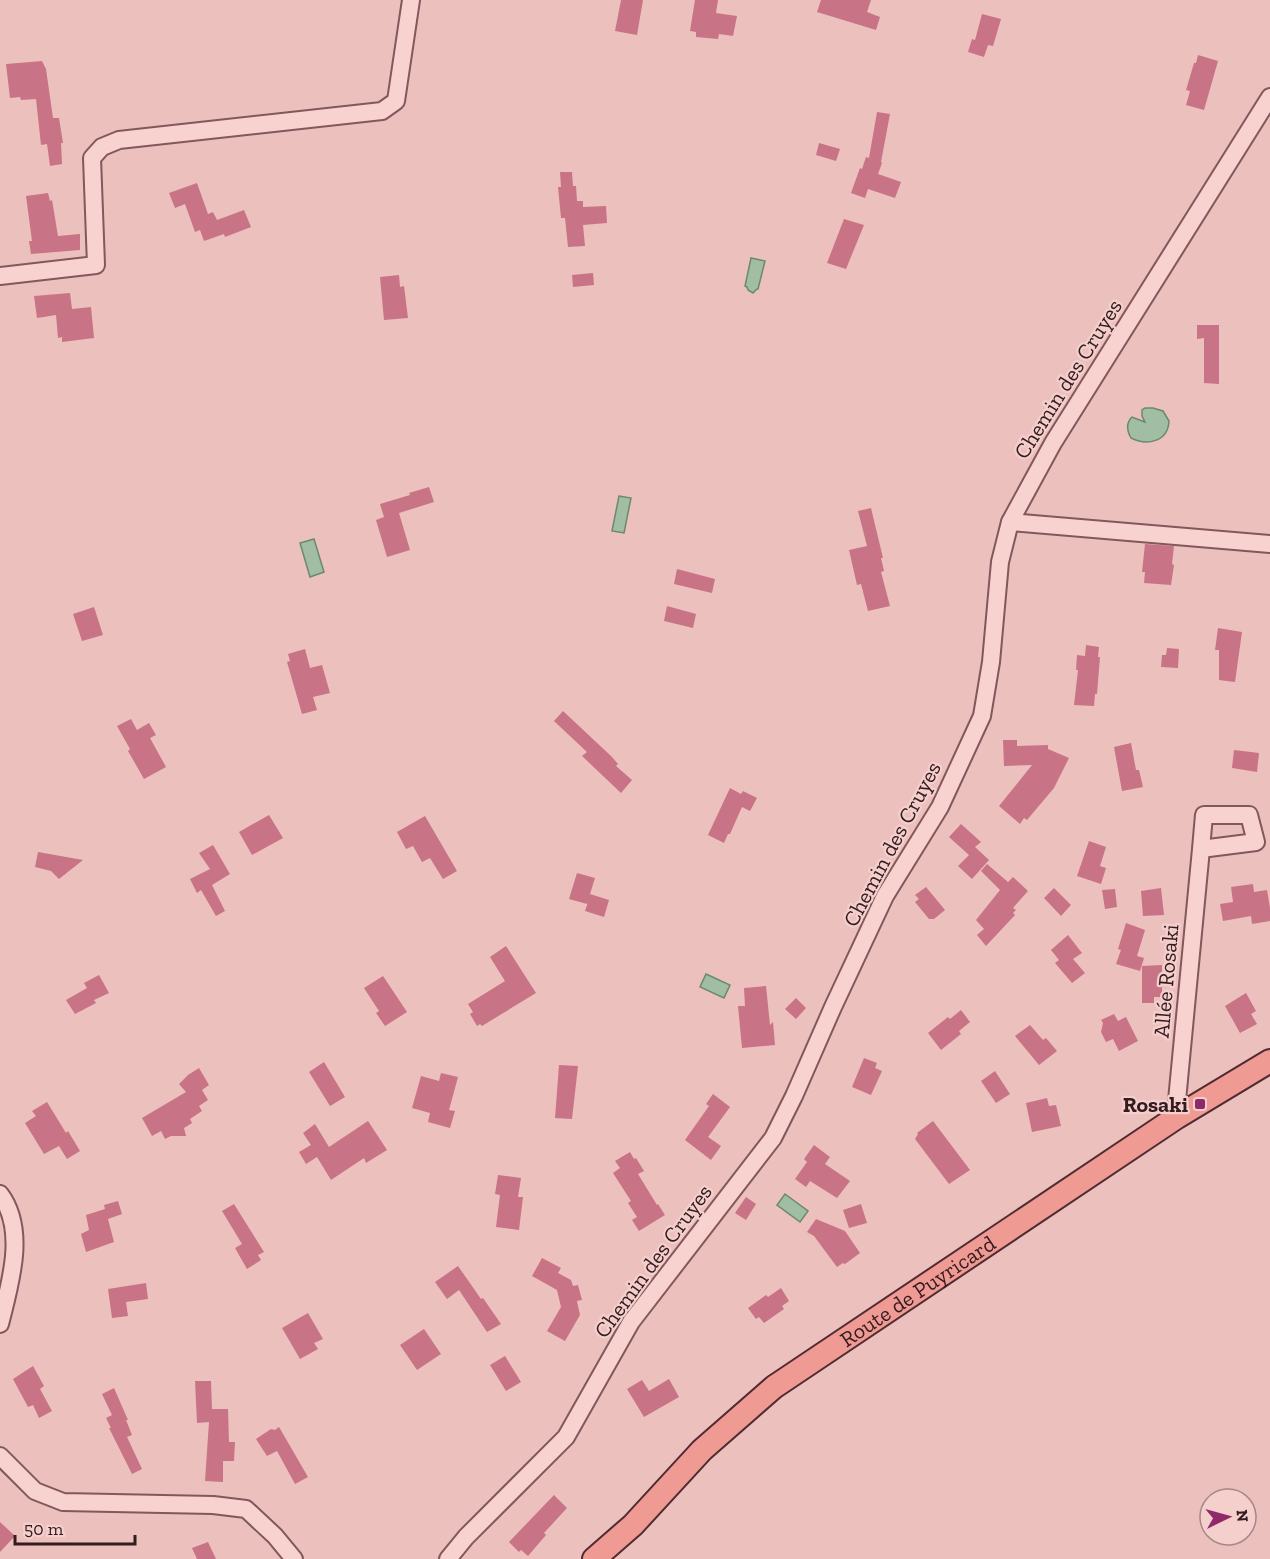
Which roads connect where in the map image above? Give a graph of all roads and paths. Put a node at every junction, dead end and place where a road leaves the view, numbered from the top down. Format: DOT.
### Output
graph roads {
  1 [pos="411,0"];
  2 [pos="1270,97"];
  3 [pos="0,276"];
  4 [pos="1010,522"];
  5 [pos="1270,544"];
  6 [pos="1201,849"];
  7 [pos="1270,1061"];
  8 [pos="1177,1117"];
  9 [pos="0,1194"];
  10 [pos="0,1323"];
  11 [pos="0,1456"];
  12 [pos="294,1559"];
  13 [pos="448,1559"];
  14 [pos="594,1559"];
  1 -- 3 [label="street"];
  2 -- 4 [label="street, Chemin des Cruyes"];
  4 -- 5 [label="street"];
  4 -- 13 [label="street, Chemin des Cruyes"];
  6 -- 8 [label="street, Allée Rosaki"];
  7 -- 8 [label="main road, Route de Puyricard"];
  8 -- 14 [label="main road, Route de Puyricard"];
  9 -- 10 [label="street"];
  11 -- 12 [label="street"];
}
